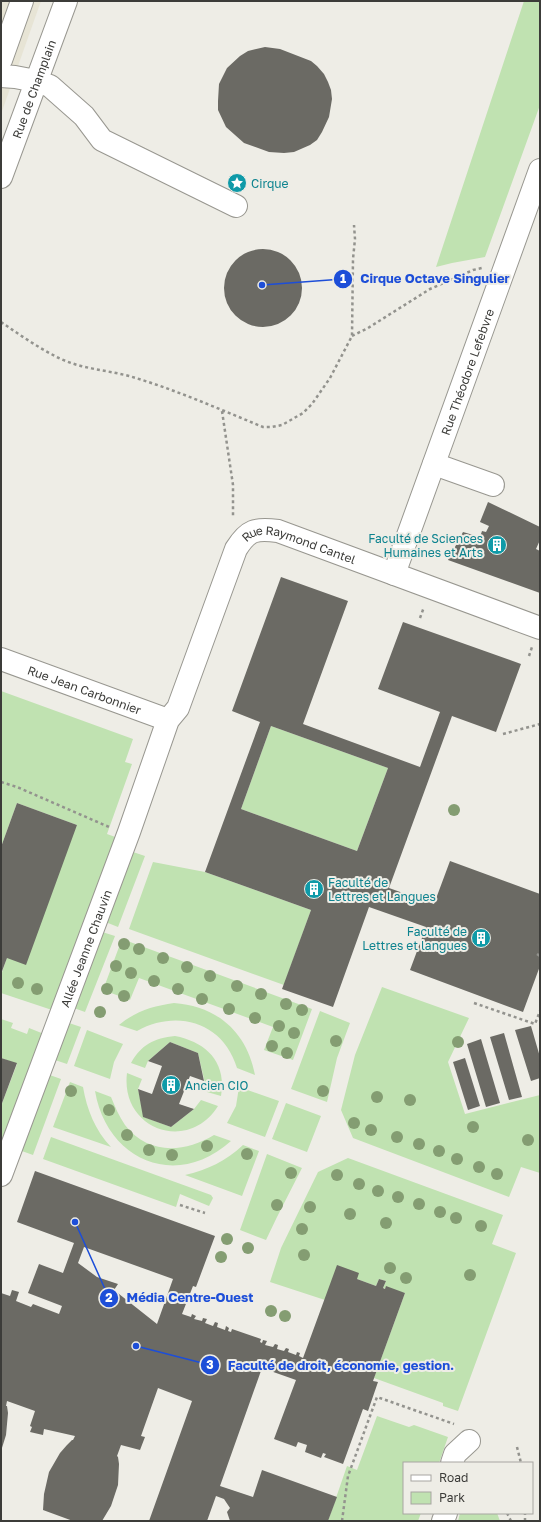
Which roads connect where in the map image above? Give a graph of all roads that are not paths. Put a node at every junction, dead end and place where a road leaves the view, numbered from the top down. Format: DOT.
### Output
graph roads {
  1 [pos="22,1"];
  2 [pos="66,1"];
  3 [pos="1,60"];
  4 [pos="1,76"];
  5 [pos="36,81"];
  6 [pos="540,170"];
  7 [pos="1,177"];
  8 [pos="236,206"];
  9 [pos="532,216"];
  10 [pos="434,464"];
  11 [pos="493,485"];
  12 [pos="394,574"];
  13 [pos="540,628"];
  14 [pos="1,659"];
  15 [pos="168,720"];
  16 [pos="1,1175"];
  17 [pos="452,1462"];
  18 [pos="464,1462"];
  1 -- 3 [label="street"];
  2 -- 5 [label="street, Rue de Champlain"];
  4 -- 5 [label="street"];
  5 -- 7 [label="street, Rue de Champlain"];
  5 -- 8 [label="street"];
  6 -- 9 [label="street, Rue Théodore Lefebvre"];
  9 -- 10 [label="street, Rue Théodore Lefebvre"];
  10 -- 11 [label="street"];
  10 -- 12 [label="street, Rue Théodore Lefebvre"];
  12 -- 13 [label="street, Rue Raymond Cantel"];
  12 -- 15 [label="street, Rue Raymond Cantel"];
  14 -- 15 [label="street, Rue Jean Carbonnier"];
  15 -- 16 [label="street, Allée Jeanne Chauvin"];
  17 -- 18 [label="street"];
}
